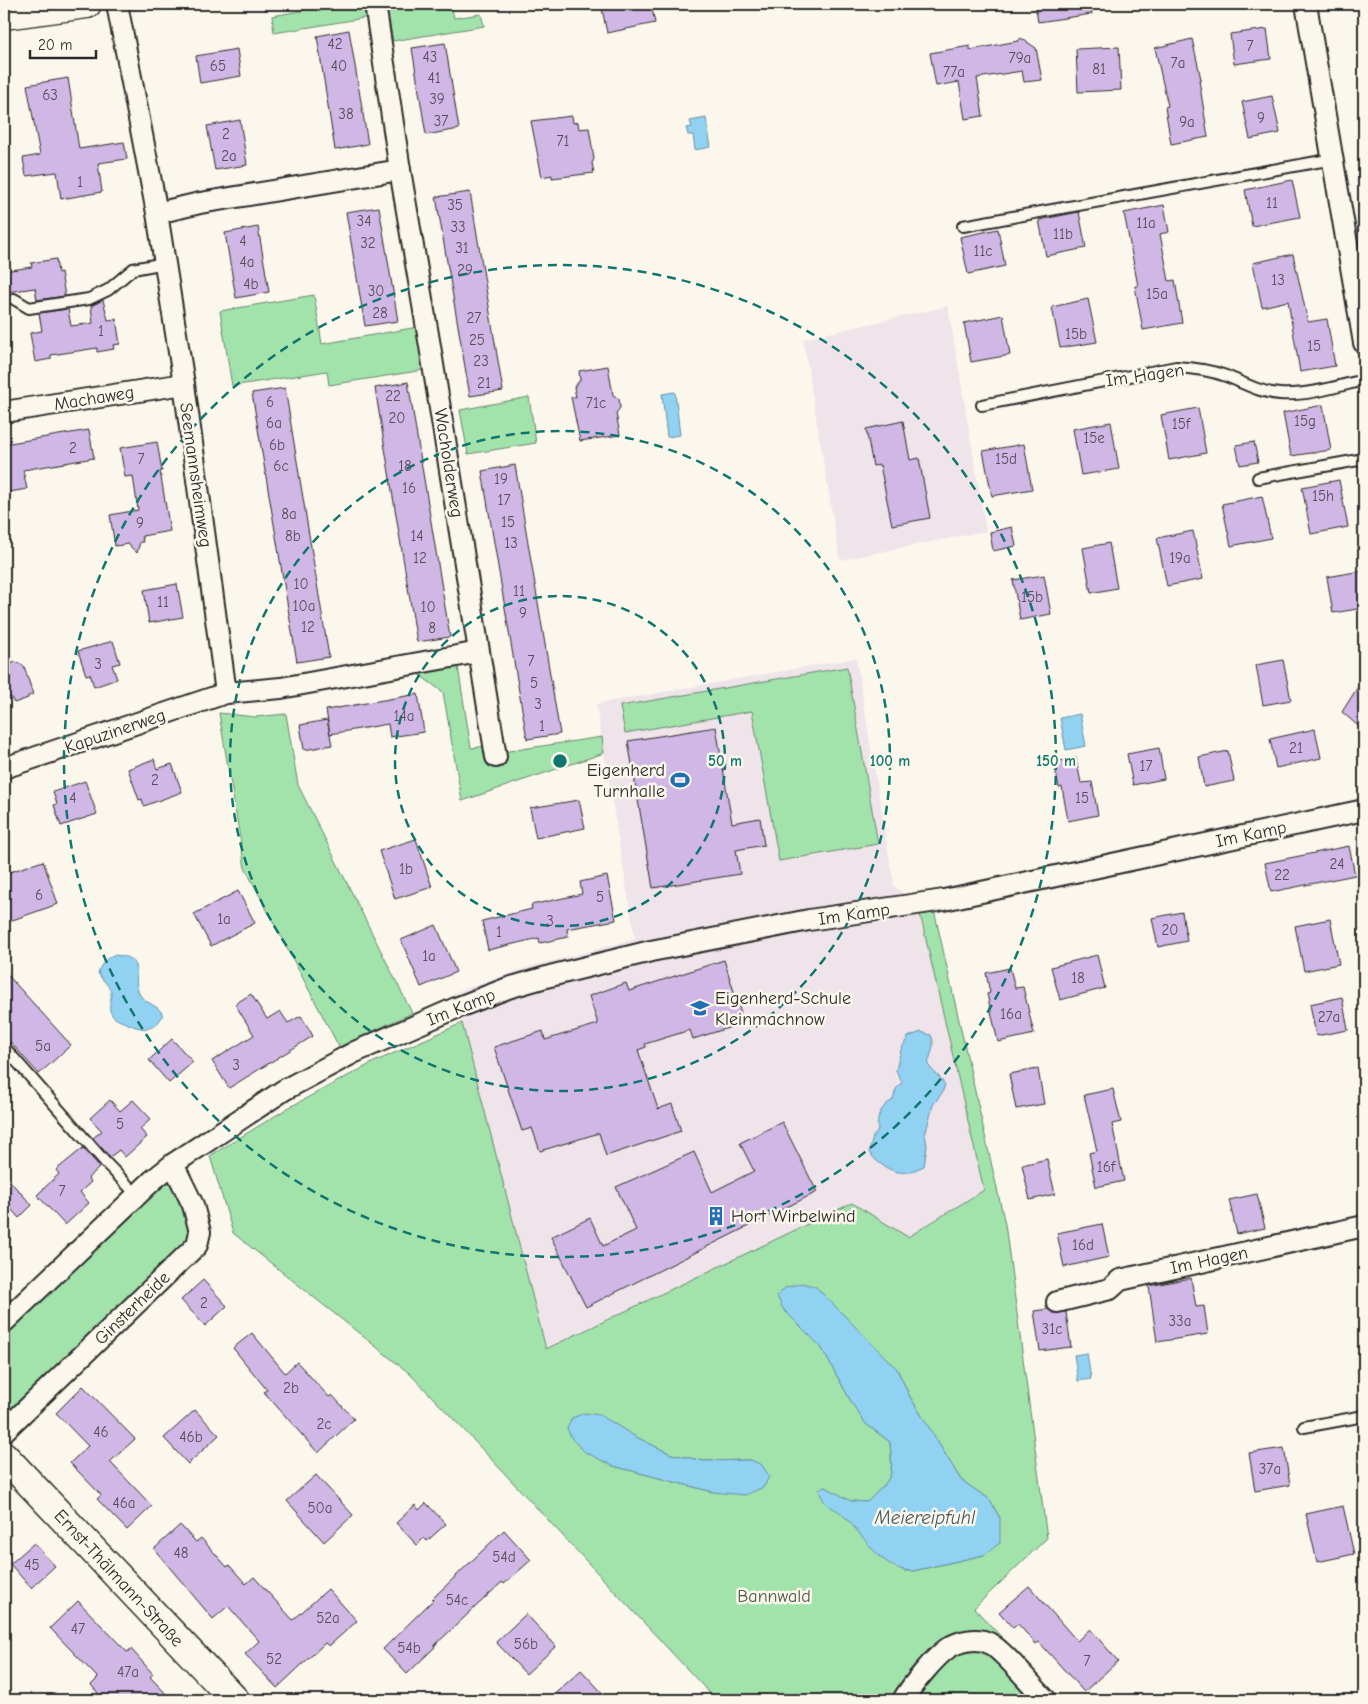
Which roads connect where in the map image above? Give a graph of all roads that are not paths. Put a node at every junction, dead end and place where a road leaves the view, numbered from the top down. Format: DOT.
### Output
graph roads {
  1 [pos="87,4"];
  2 [pos="117,4"];
  3 [pos="375,4"];
  4 [pos="1306,4"];
  5 [pos="4,15"];
  6 [pos="1333,159"];
  7 [pos="400,170"];
  8 [pos="157,213"];
  9 [pos="963,226"];
  10 [pos="165,263"];
  11 [pos="14,300"];
  12 [pos="1364,343"];
  13 [pos="1364,380"];
  14 [pos="184,384"];
  15 [pos="982,405"];
  16 [pos="4,412"];
  17 [pos="1364,459"];
  18 [pos="1258,478"];
  19 [pos="479,652"];
  20 [pos="226,693"];
  21 [pos="496,756"];
  22 [pos="4,768"];
  23 [pos="1364,810"];
  24 [pos="4,1047"];
  25 [pos="173,1164"];
  26 [pos="137,1195"];
  27 [pos="1364,1226"];
  28 [pos="1057,1302"];
  29 [pos="4,1322"];
  30 [pos="1364,1416"];
  31 [pos="1304,1427"];
  32 [pos="4,1431"];
  33 [pos="4,1456"];
  34 [pos="235,1700"];
  35 [pos="903,1700"];
  36 [pos="1046,1700"];
  1 -- 5 [label="street"];
  2 -- 8 [label="street, Seemannsheimweg"];
  3 -- 7 [label="street, Wacholderweg"];
  4 -- 6 [label="street"];
  6 -- 9 [label="lane"];
  6 -- 12 [label="street"];
  7 -- 8 [label="street"];
  7 -- 19 [label="street, Wacholderweg"];
  8 -- 10 [label="street, Seemannsheimweg"];
  10 -- 11 [label="lane"];
  10 -- 14 [label="street, Seemannsheimweg"];
  13 -- 15 [label="lane, Im Hagen"];
  14 -- 16 [label="street, Machaweg"];
  14 -- 20 [label="street, Seemannsheimweg"];
  17 -- 18 [label="lane"];
  19 -- 20 [label="street"];
  19 -- 21 [label="street, Wacholderweg"];
  20 -- 22 [label="street, Kapuzinerweg"];
  23 -- 25 [label="street, Im Kamp"];
  24 -- 26 [label="lane"];
  25 -- 26 [label="street"];
  25 -- 32 [label="street, Ginsterheide"];
  26 -- 29 [label="street"];
  27 -- 28 [label="street, Im Hagen"];
  30 -- 31 [label="lane"];
  33 -- 34 [label="street, Ernst-Thälmann-Straße"];
  35 -- 36 [label="street"];
}
